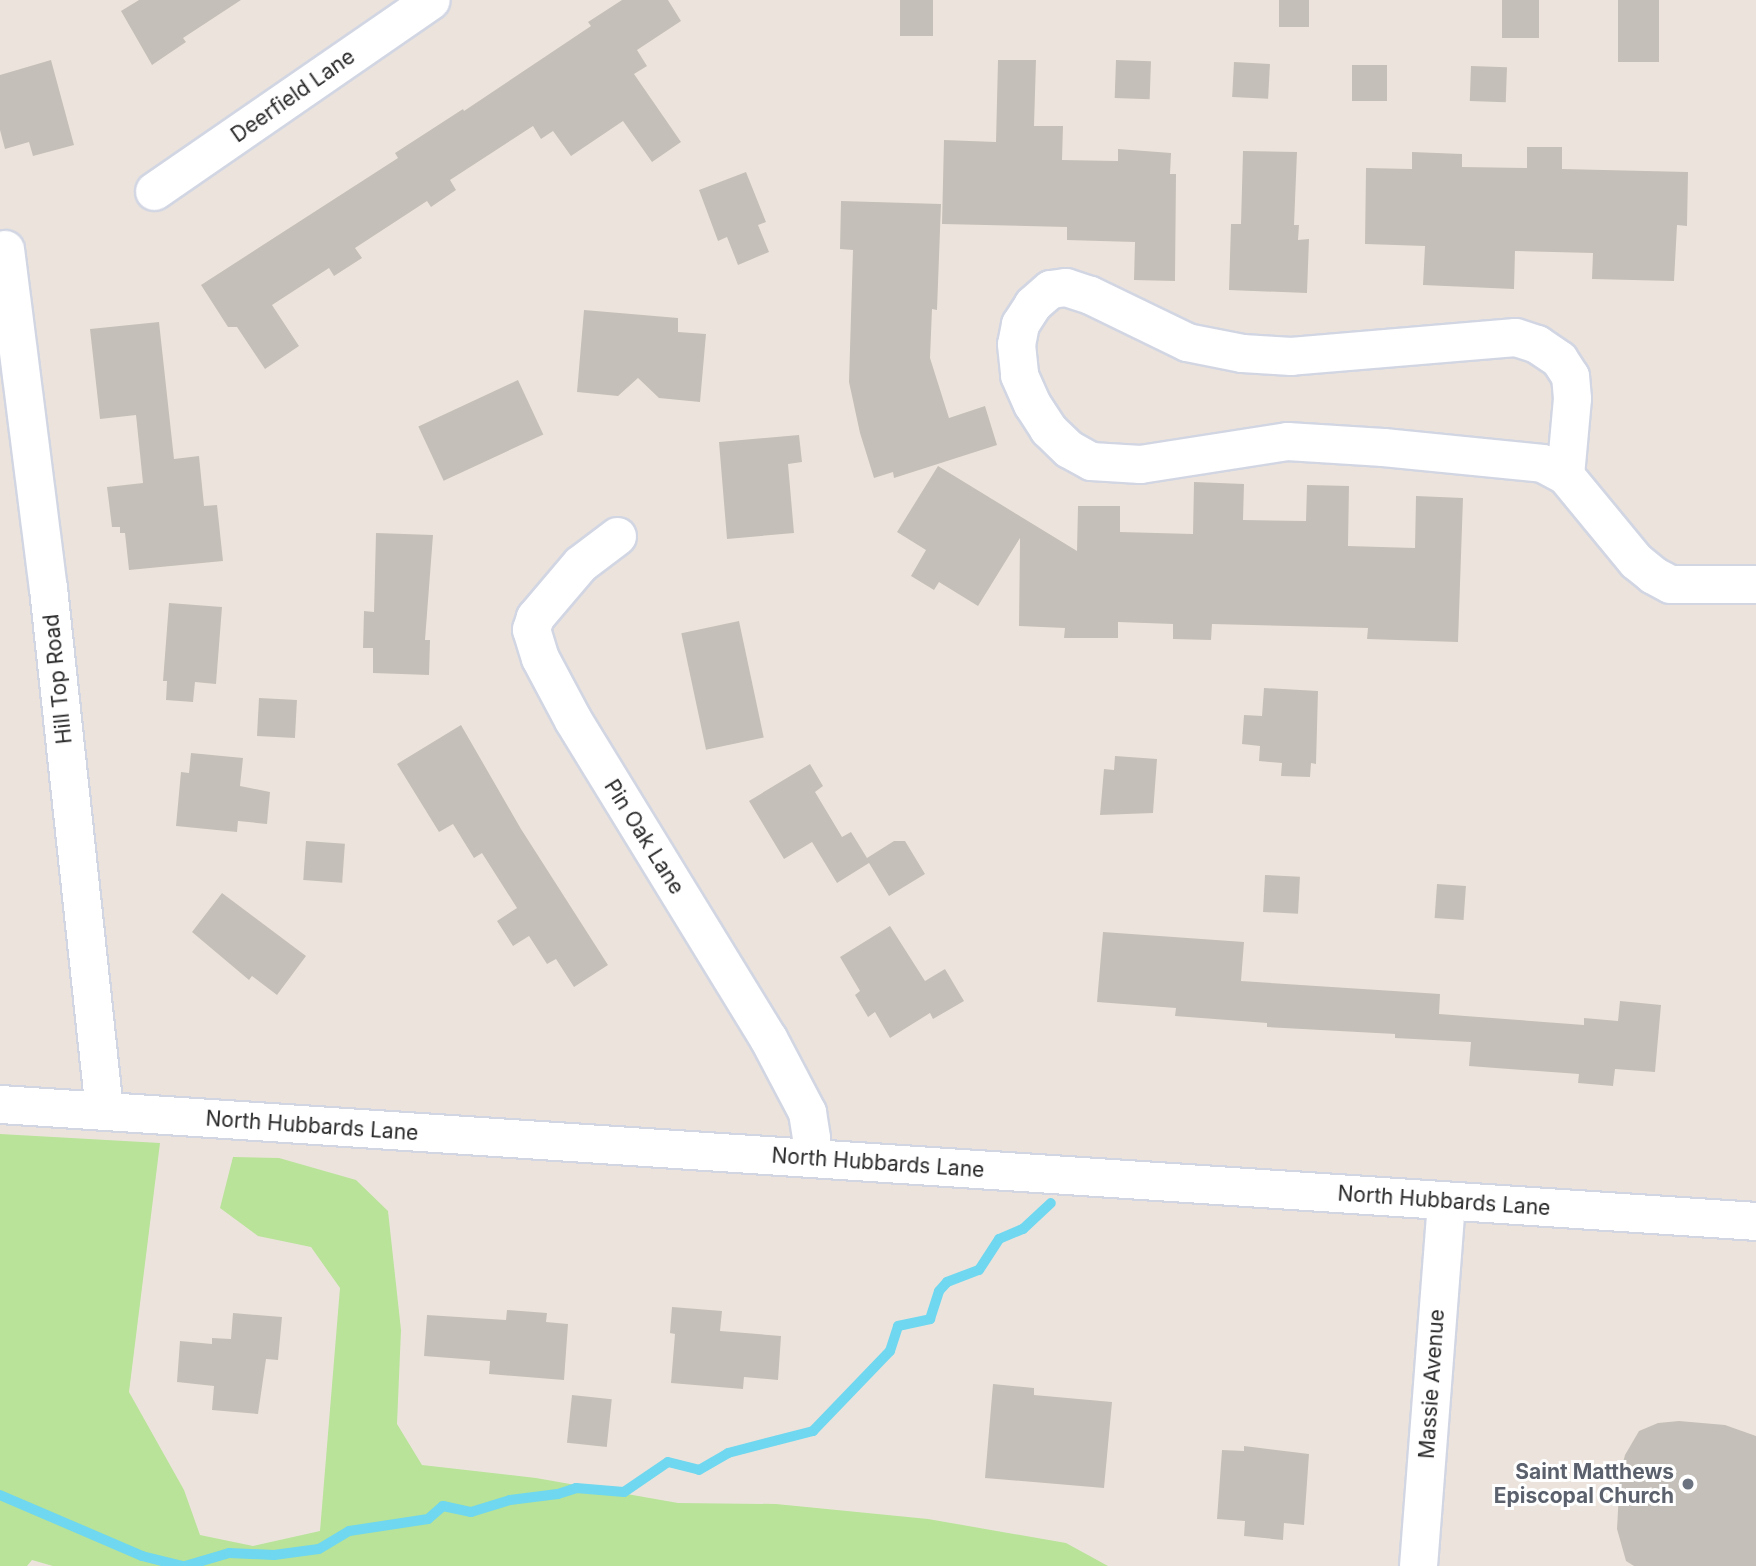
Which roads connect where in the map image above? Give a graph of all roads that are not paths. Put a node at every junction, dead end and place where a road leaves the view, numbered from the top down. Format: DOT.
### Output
graph roads {
  1 [pos="431,0"];
  2 [pos="154,191"];
  3 [pos="5,249"];
  4 [pos="1565,475"];
  5 [pos="617,536"];
  6 [pos="1756,584"];
  7 [pos="0,1104"];
  8 [pos="104,1110"];
  9 [pos="809,1158"];
  10 [pos="1446,1201"];
  11 [pos="1756,1221"];
  12 [pos="1418,1566"];
  1 -- 2 [label="street, Deerfield Lane"];
  3 -- 8 [label="street, Hill Top Road"];
  4 -- 4 [label="street"];
  4 -- 6 [label="street"];
  5 -- 9 [label="street, Pin Oak Lane"];
  7 -- 8 [label="street, North Hubbards Lane"];
  8 -- 9 [label="street, North Hubbards Lane"];
  9 -- 10 [label="street, North Hubbards Lane"];
  10 -- 11 [label="street, North Hubbards Lane"];
  10 -- 12 [label="street, Massie Avenue"];
}
